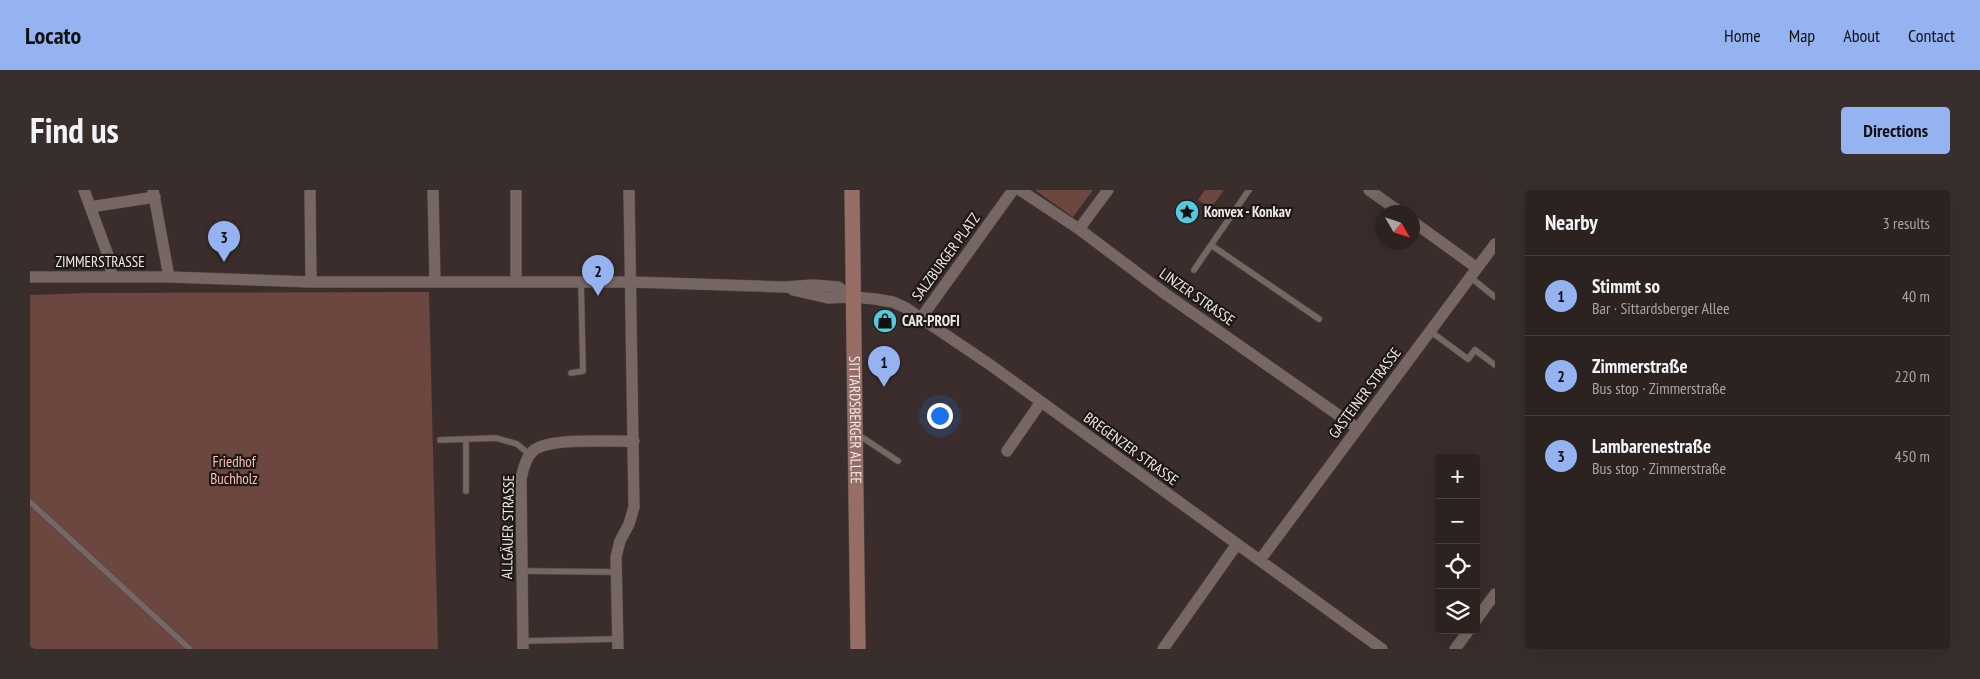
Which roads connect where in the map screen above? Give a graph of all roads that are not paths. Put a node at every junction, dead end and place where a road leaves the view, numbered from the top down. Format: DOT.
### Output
graph roads {
  1 [pos="84,190"];
  2 [pos="310,190"];
  3 [pos="433,190"];
  4 [pos="516,190"];
  5 [pos="629,190"];
  6 [pos="852,190"];
  7 [pos="1013,190"];
  8 [pos="1020,190"];
  9 [pos="1108,190"];
  10 [pos="1249,190"];
  11 [pos="1370,190"];
  12 [pos="154,193"];
  13 [pos="1390,205"];
  14 [pos="90,207"];
  15 [pos="1079,229"];
  16 [pos="1420,229"];
  17 [pos="1495,244"];
  18 [pos="1211,245"];
  19 [pos="1194,270"];
  20 [pos="1473,273"];
  21 [pos="30,276"];
  22 [pos="112,277"];
  23 [pos="169,277"];
  24 [pos="516,281"];
  25 [pos="311,282"];
  26 [pos="435,282"];
  27 [pos="582,282"];
  28 [pos="632,282"];
  29 [pos="854,297"];
  30 [pos="1495,297"];
  31 [pos="921,318"];
  32 [pos="1319,319"];
  33 [pos="1430,331"];
  34 [pos="1495,365"];
  35 [pos="571,373"];
  36 [pos="1041,402"];
  37 [pos="1357,428"];
  38 [pos="855,433"];
  39 [pos="440,440"];
  40 [pos="466,440"];
  41 [pos="634,441"];
  42 [pos="1007,451"];
  43 [pos="530,455"];
  44 [pos="898,460"];
  45 [pos="466,491"];
  46 [pos="30,502"];
  47 [pos="1236,544"];
  48 [pos="1260,560"];
  49 [pos="522,572"];
  50 [pos="617,572"];
  51 [pos="1495,594"];
  52 [pos="1480,615"];
  53 [pos="1466,634"];
  54 [pos="618,644"];
  55 [pos="523,645"];
  56 [pos="190,649"];
  57 [pos="858,649"];
  58 [pos="1162,649"];
  59 [pos="1382,649"];
  60 [pos="1455,649"];
  1 -- 14 [label="street"];
  2 -- 25 [label="street"];
  3 -- 26 [label="street"];
  4 -- 24 [label="street"];
  5 -- 28 [label="street"];
  6 -- 29 [label="main road, SITTARDSBERGER ALLEE"];
  7 -- 31 [label="street, SALZBURGER PLATZ"];
  8 -- 15 [label="street, LINZER STRASSE"];
  9 -- 15 [label="street"];
  10 -- 18 [label="lane"];
  11 -- 13 [label="street"];
  12 -- 14 [label="street"];
  12 -- 23 [label="street, ZIMMERSTRASSE"];
  14 -- 22 [label="street"];
  15 -- 37 [label="street, LINZER STRASSE"];
  16 -- 20 [label="street"];
  17 -- 20 [label="street, GASTEINER STRASSE"];
  18 -- 19 [label="lane"];
  18 -- 32 [label="lane"];
  20 -- 30 [label="lane"];
  20 -- 33 [label="street, GASTEINER STRASSE"];
  21 -- 22 [label="street, ZIMMERSTRASSE"];
  22 -- 23 [label="street, ZIMMERSTRASSE"];
  23 -- 25 [label="street, ZIMMERSTRASSE"];
  24 -- 26 [label="street, ZIMMERSTRASSE"];
  24 -- 27 [label="street, ZIMMERSTRASSE"];
  25 -- 26 [label="street, ZIMMERSTRASSE"];
  27 -- 28 [label="street, ZIMMERSTRASSE"];
  27 -- 35 [label="lane"];
  28 -- 29 [label="street, ZIMMERSTRASSE"];
  28 -- 41 [label="street"];
  29 -- 31 [label="street, BREGENZER STRASSE"];
  29 -- 38 [label="main road, SITTARDSBERGER ALLEE"];
  31 -- 36 [label="street, BREGENZER STRASSE"];
  33 -- 34 [label="lane"];
  33 -- 37 [label="street, GASTEINER STRASSE"];
  36 -- 42 [label="street"];
  36 -- 47 [label="street, BREGENZER STRASSE"];
  37 -- 48 [label="street, GASTEINER STRASSE"];
  38 -- 44 [label="lane"];
  38 -- 57 [label="main road, SITTARDSBERGER ALLEE"];
  39 -- 40 [label="lane"];
  40 -- 43 [label="lane"];
  40 -- 45 [label="lane"];
  41 -- 43 [label="street"];
  41 -- 50 [label="street"];
  43 -- 49 [label="street, ALLGÄUER STRASSE"];
  46 -- 56 [label="lane"];
  47 -- 48 [label="street, BREGENZER STRASSE"];
  47 -- 58 [label="street"];
  48 -- 59 [label="street, BREGENZER STRASSE"];
  49 -- 50 [label="lane"];
  49 -- 55 [label="street, ALLGÄUER STRASSE"];
  50 -- 54 [label="street"];
  51 -- 52 [label="street"];
  53 -- 60 [label="street"];
  54 -- 55 [label="lane"];
}
